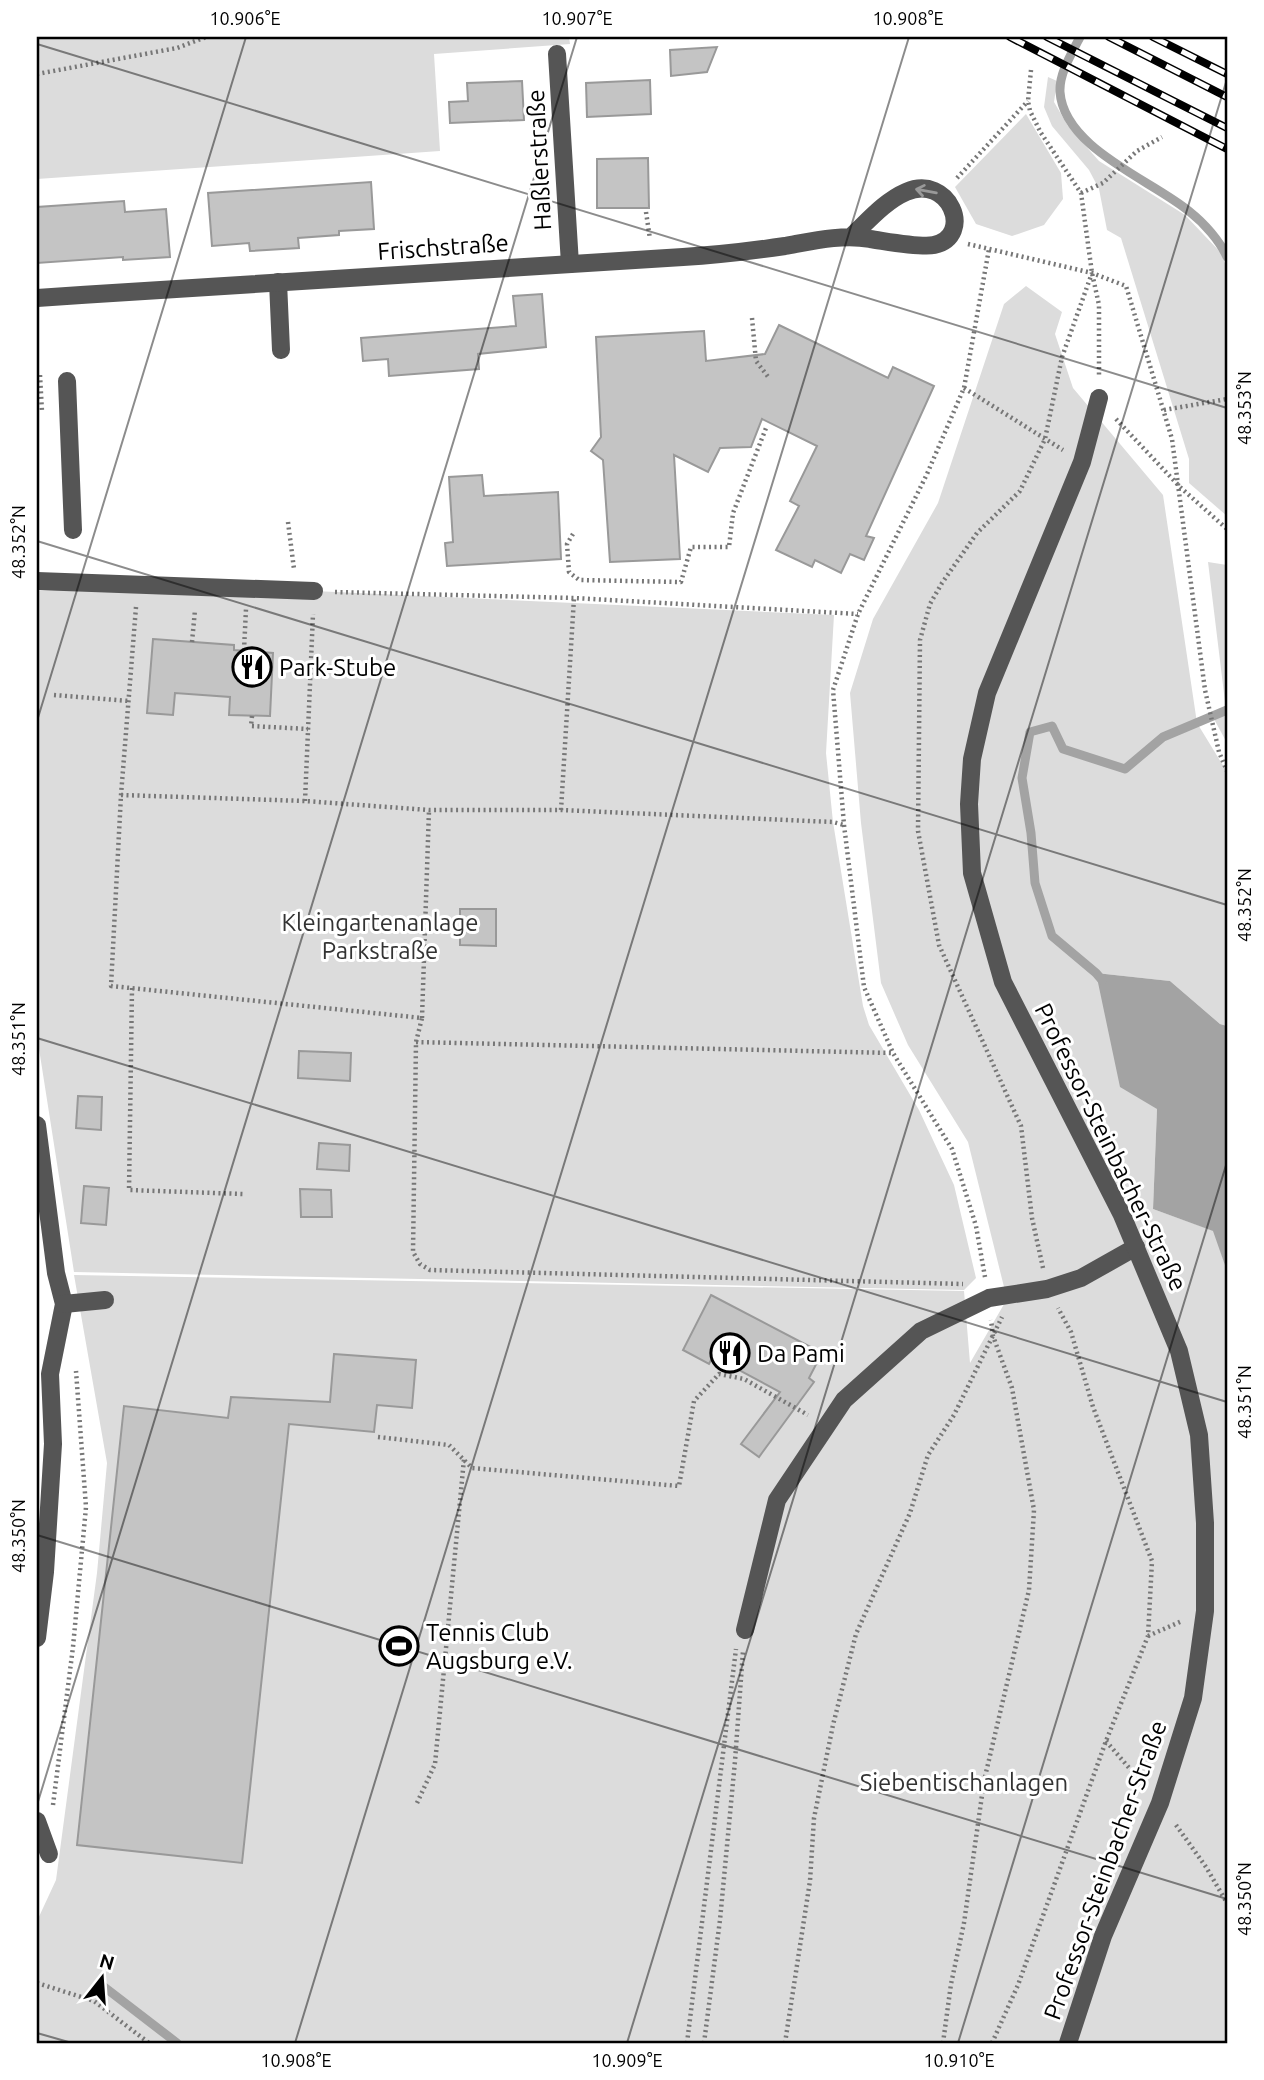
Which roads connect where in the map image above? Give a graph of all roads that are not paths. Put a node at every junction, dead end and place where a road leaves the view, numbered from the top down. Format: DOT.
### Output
graph roads {
  1 [pos="557,54"];
  2 [pos="852,236"];
  3 [pos="570,264"];
  4 [pos="278,282"];
  5 [pos="37,298"];
  6 [pos="281,350"];
  7 [pos="66,381"];
  8 [pos="1099,398"];
  9 [pos="73,530"];
  10 [pos="37,581"];
  11 [pos="314,591"];
  12 [pos="37,1125"];
  13 [pos="1136,1247"];
  14 [pos="105,1300"];
  15 [pos="64,1304"];
  16 [pos="745,1630"];
  17 [pos="37,1638"];
  18 [pos="37,1821"];
  19 [pos="49,1854"];
  20 [pos="1068,2043"];
  1 -- 3 [label="street, Haßlerstraße"];
  2 -- 2 [label="street, Frischstraße, one-way"];
  2 -- 3 [label="street, Frischstraße"];
  3 -- 4 [label="street, Frischstraße"];
  4 -- 5 [label="street, Frischstraße"];
  4 -- 6 [label="street"];
  7 -- 9 [label="street"];
  8 -- 13 [label="street, Professor-Steinbacher-Straße"];
  10 -- 11 [label="street"];
  12 -- 15 [label="street"];
  13 -- 16 [label="street"];
  13 -- 20 [label="street, Professor-Steinbacher-Straße"];
  14 -- 15 [label="street"];
  15 -- 17 [label="street"];
  18 -- 19 [label="street"];
}
